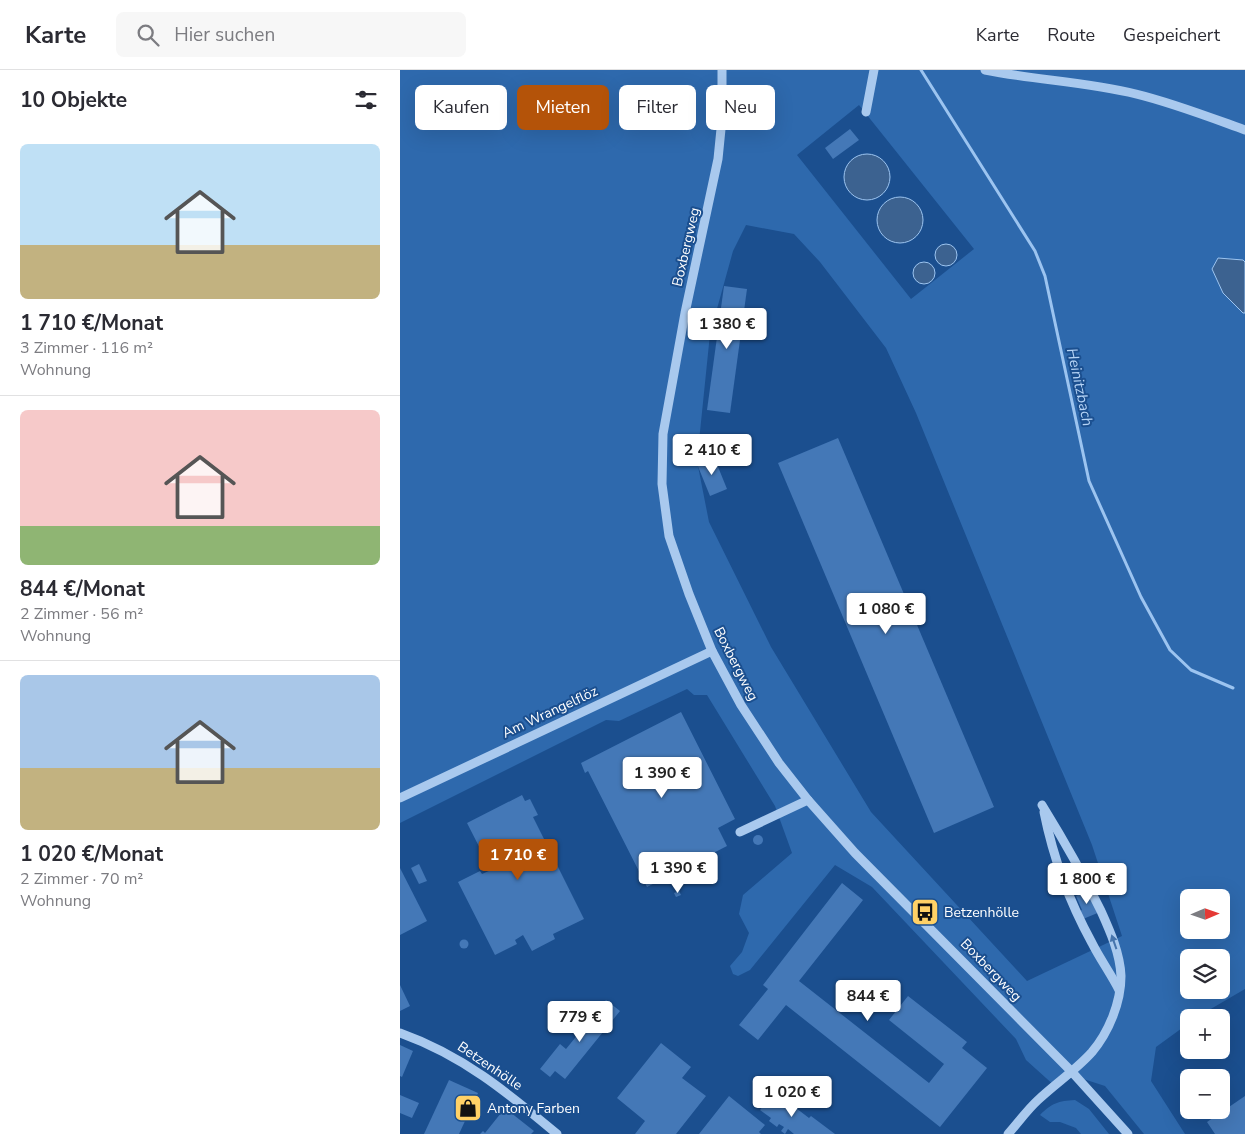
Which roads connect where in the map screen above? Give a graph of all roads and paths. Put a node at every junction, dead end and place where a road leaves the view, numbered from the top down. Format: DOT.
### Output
graph roads {
  1 [pos="722,70"];
  2 [pos="874,70"];
  3 [pos="985,70"];
  4 [pos="866,112"];
  5 [pos="1245,130"];
  6 [pos="712,651"];
  7 [pos="400,798"];
  8 [pos="808,800"];
  9 [pos="740,832"];
  10 [pos="1119,990"];
  11 [pos="400,1033"];
  12 [pos="1072,1072"];
  13 [pos="557,1134"];
  14 [pos="1008,1134"];
  15 [pos="1128,1134"];
  1 -- 6 [label="street, Boxbergweg"];
  2 -- 4 [label="street"];
  3 -- 5 [label="street"];
  6 -- 7 [label="street, Am Wrangelflöz"];
  6 -- 8 [label="street, Boxbergweg"];
  8 -- 9 [label="street"];
  8 -- 12 [label="street, Boxbergweg"];
  10 -- 10 [label="street, one-way"];
  10 -- 12 [label="street"];
  11 -- 13 [label="street, Betzenhölle"];
  12 -- 14 [label="street"];
  12 -- 15 [label="street, Boxbergweg"];
}
